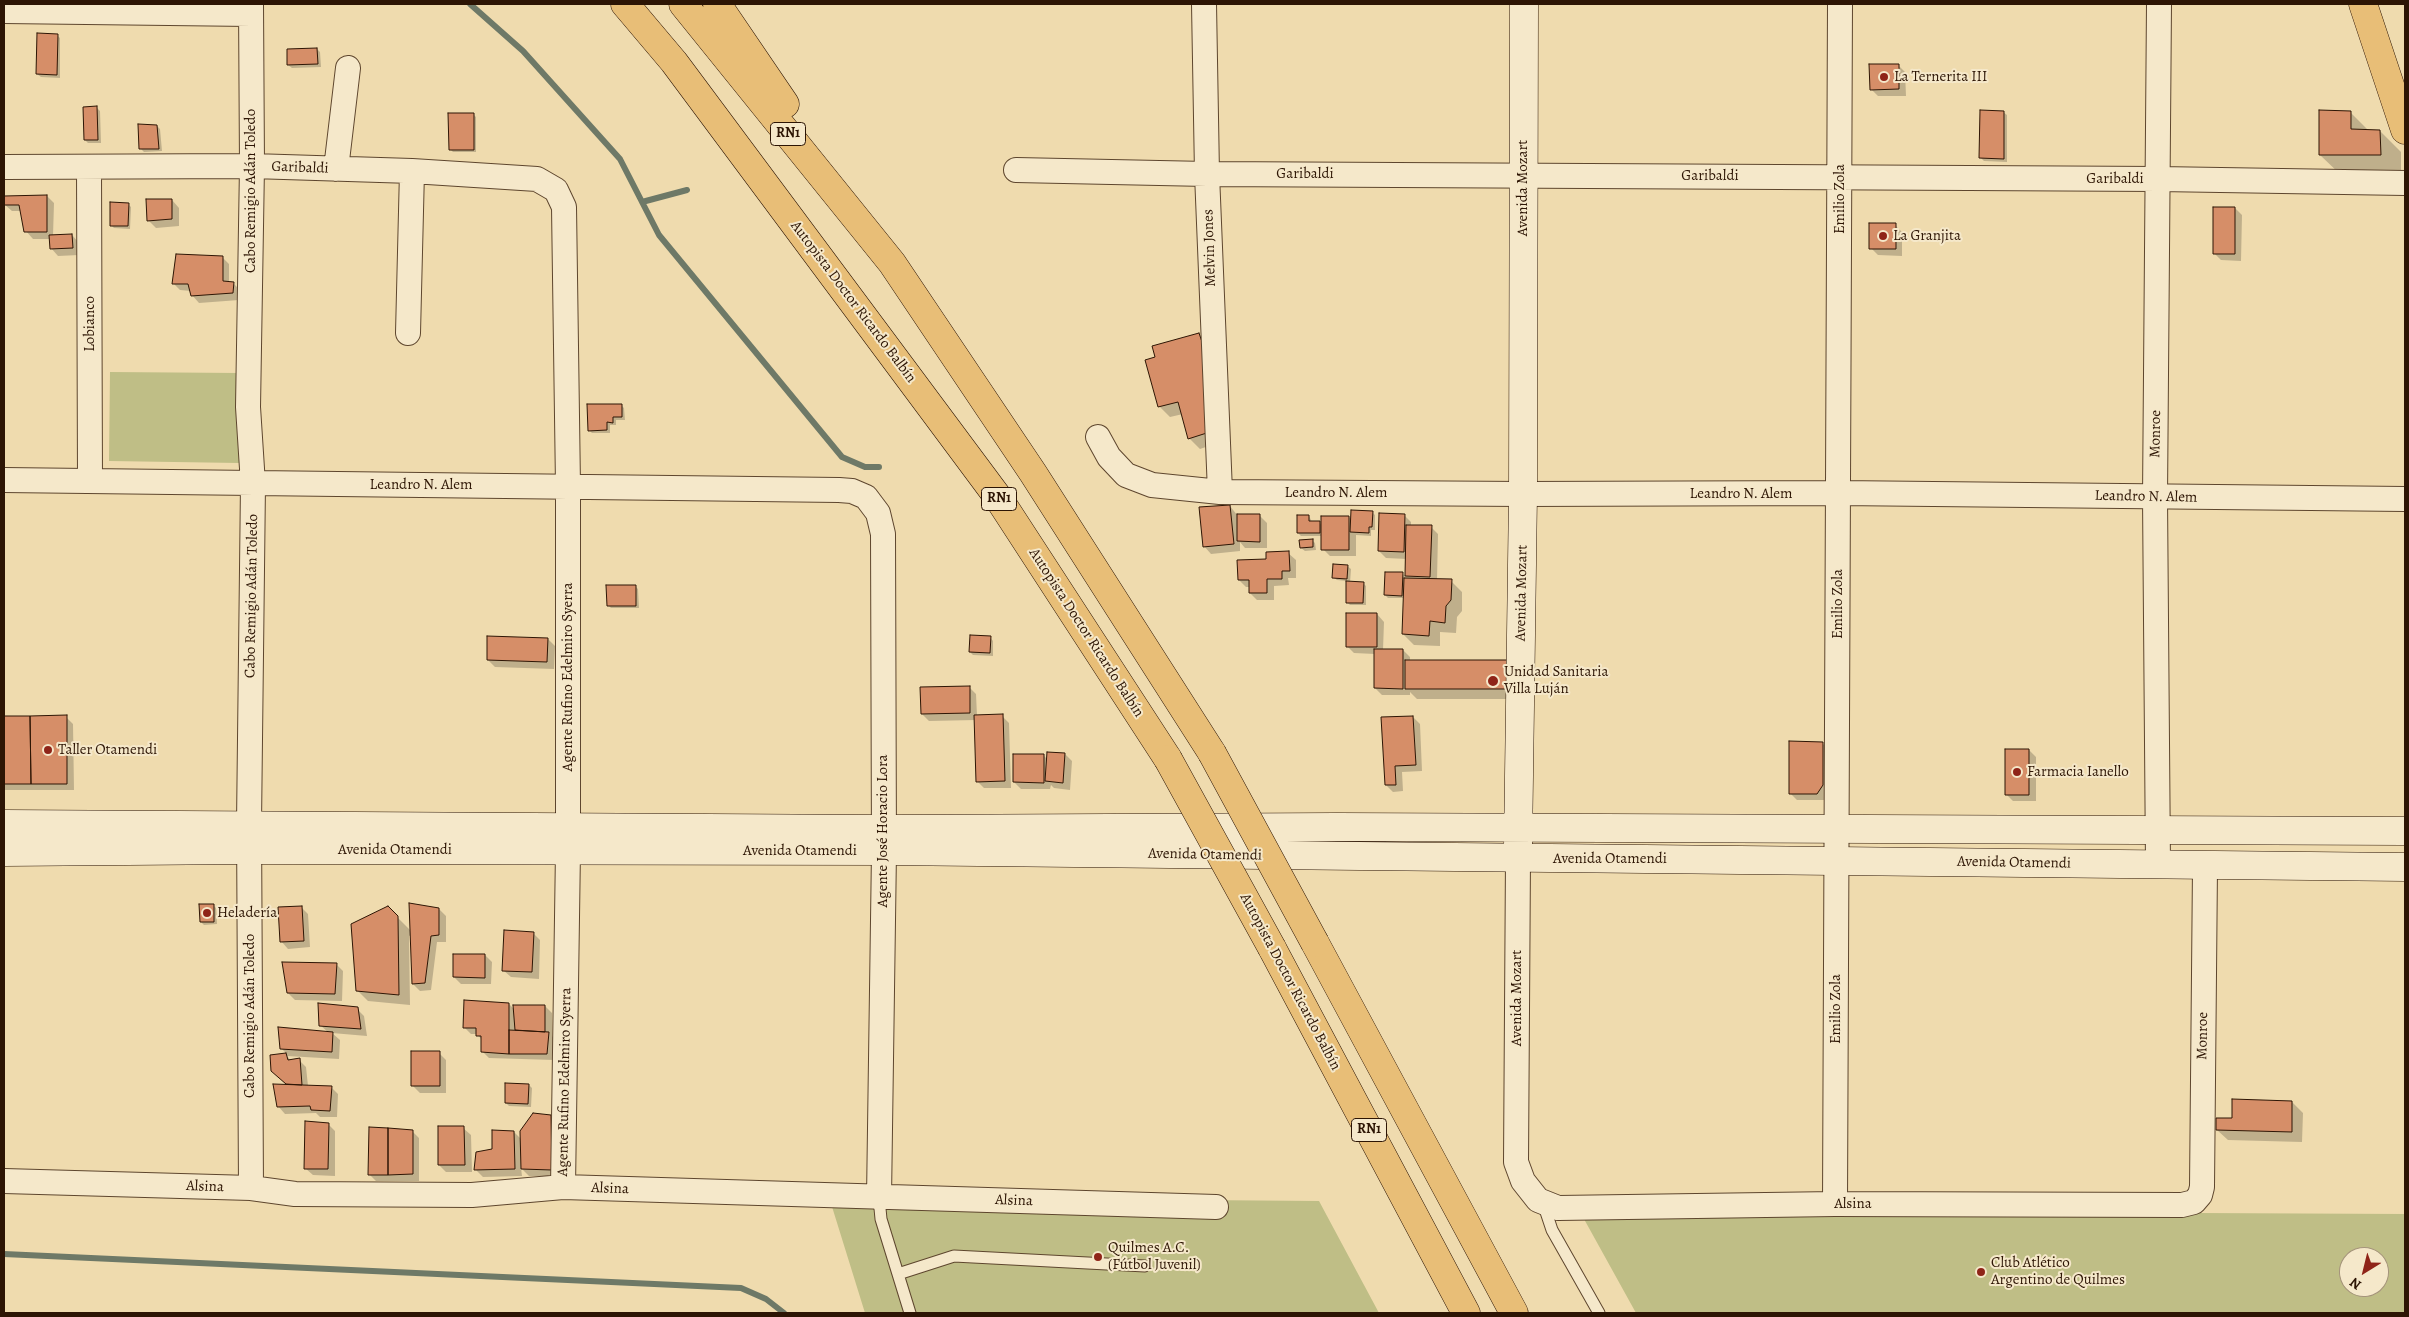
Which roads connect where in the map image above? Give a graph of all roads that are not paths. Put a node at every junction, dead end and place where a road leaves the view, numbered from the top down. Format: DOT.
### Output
graph roads {
  1 [pos="617,4"];
  2 [pos="625,4"];
  3 [pos="683,4"];
  4 [pos="717,4"];
  5 [pos="1204,4"];
  6 [pos="1524,4"];
  7 [pos="1840,4"];
  8 [pos="2159,4"];
  9 [pos="2363,4"];
  10 [pos="251,9"];
  11 [pos="4,10"];
  12 [pos="674,62"];
  13 [pos="348,68"];
  14 [pos="2405,130"];
  15 [pos="252,166"];
  16 [pos="4,167"];
  17 [pos="89,168"];
  18 [pos="336,170"];
  19 [pos="1016,170"];
  20 [pos="412,171"];
  21 [pos="1206,174"];
  22 [pos="1523,176"];
  23 [pos="1840,177"];
  24 [pos="537,179"];
  25 [pos="2160,179"];
  26 [pos="2405,183"];
  27 [pos="892,263"];
  28 [pos="408,333"];
  29 [pos="1098,437"];
  30 [pos="4,480"];
  31 [pos="90,481"];
  32 [pos="253,484"];
  33 [pos="568,486"];
  34 [pos="839,490"];
  35 [pos="1220,492"];
  36 [pos="1838,493"];
  37 [pos="1523,494"];
  38 [pos="2156,497"];
  39 [pos="2405,499"];
  40 [pos="4,824"];
  41 [pos="1519,829"];
  42 [pos="1837,829"];
  43 [pos="2158,829"];
  44 [pos="2405,831"];
  45 [pos="249,837"];
  46 [pos="568,839"];
  47 [pos="884,840"];
  48 [pos="4,852"];
  49 [pos="1518,858"];
  50 [pos="1836,861"];
  51 [pos="2158,865"];
  52 [pos="2205,867"];
  53 [pos="2405,867"];
  54 [pos="4,1181"];
  55 [pos="251,1188"];
  56 [pos="563,1188"];
  57 [pos="879,1198"];
  58 [pos="1543,1202"];
  59 [pos="2194,1202"];
  60 [pos="1835,1204"];
  61 [pos="1216,1207"];
  62 [pos="1145,1266"];
  63 [pos="898,1274"];
  64 [pos="910,1313"];
  65 [pos="1466,1313"];
  66 [pos="1514,1313"];
  67 [pos="1599,1313"];
  1 -- 12 [label="main road"];
  2 -- 12 [label="main road, Autopista Doctor Ricardo Balbín / RN1"];
  3 -- 27 [label="main road, RN1"];
  4 -- 27 [label="main road"];
  5 -- 21 [label="street, Melvin Jones"];
  6 -- 22 [label="main road, Avenida Mozart"];
  7 -- 23 [label="street, Emilio Zola"];
  8 -- 25 [label="street, Monroe"];
  9 -- 14 [label="main road"];
  10 -- 11 [label="street"];
  10 -- 15 [label="street, Cabo Remigio Adán Toledo"];
  12 -- 65 [label="main road, Autopista Doctor Ricardo Balbín / RN1, bridge"];
  13 -- 18 [label="street"];
  15 -- 17 [label="street, Garibaldi"];
  15 -- 18 [label="street, Garibaldi"];
  15 -- 32 [label="street, Cabo Remigio Adán Toledo"];
  16 -- 17 [label="street, Garibaldi"];
  17 -- 31 [label="street, Lobianco"];
  18 -- 20 [label="street, Garibaldi"];
  19 -- 21 [label="street, Garibaldi"];
  20 -- 24 [label="street, Garibaldi"];
  20 -- 28 [label="street"];
  21 -- 22 [label="street, Garibaldi"];
  21 -- 35 [label="street, Melvin Jones"];
  22 -- 23 [label="street, Garibaldi"];
  22 -- 37 [label="main road, Avenida Mozart"];
  23 -- 25 [label="street, Garibaldi"];
  23 -- 36 [label="street, Emilio Zola"];
  24 -- 33 [label="street, Agente Rufino Edelmiro Syerra"];
  25 -- 26 [label="street, Garibaldi"];
  25 -- 38 [label="street, Monroe"];
  27 -- 66 [label="main road, RN1, bridge"];
  29 -- 35 [label="street, Leandro N. Alem"];
  30 -- 31 [label="street, Leandro N. Alem"];
  31 -- 32 [label="street, Leandro N. Alem"];
  32 -- 33 [label="street, Leandro N. Alem"];
  32 -- 45 [label="street, Cabo Remigio Adán Toledo"];
  33 -- 34 [label="street, Leandro N. Alem"];
  33 -- 46 [label="street, Agente Rufino Edelmiro Syerra"];
  34 -- 47 [label="street, Agente José Horacio Lora"];
  35 -- 37 [label="street, Leandro N. Alem"];
  36 -- 37 [label="street, Leandro N. Alem"];
  36 -- 38 [label="street, Leandro N. Alem"];
  36 -- 42 [label="street, Emilio Zola"];
  37 -- 41 [label="main road, Avenida Mozart"];
  38 -- 39 [label="street, Leandro N. Alem"];
  38 -- 43 [label="street, Monroe"];
  40 -- 45 [label="main road, Avenida Otamendi"];
  41 -- 42 [label="main road, Avenida Otamendi"];
  41 -- 47 [label="main road, Avenida Otamendi"];
  41 -- 49 [label="main road, Avenida Mozart"];
  42 -- 43 [label="main road, Avenida Otamendi"];
  42 -- 50 [label="street, Emilio Zola"];
  43 -- 44 [label="main road, Avenida Otamendi"];
  43 -- 51 [label="street, Monroe"];
  45 -- 46 [label="main road, Avenida Otamendi"];
  45 -- 48 [label="main road, Avenida Otamendi"];
  45 -- 55 [label="street, Cabo Remigio Adán Toledo"];
  46 -- 47 [label="main road, Avenida Otamendi"];
  46 -- 56 [label="street, Agente Rufino Edelmiro Syerra"];
  47 -- 49 [label="main road, Avenida Otamendi"];
  47 -- 57 [label="street, Agente José Horacio Lora"];
  49 -- 50 [label="main road, Avenida Otamendi"];
  49 -- 58 [label="street, Avenida Mozart"];
  50 -- 51 [label="main road, Avenida Otamendi"];
  50 -- 60 [label="street, Emilio Zola"];
  51 -- 52 [label="main road, Avenida Otamendi"];
  52 -- 53 [label="main road, Avenida Otamendi"];
  52 -- 59 [label="street, Monroe"];
  54 -- 55 [label="street, Alsina"];
  55 -- 56 [label="street, Alsina"];
  56 -- 57 [label="street, Alsina"];
  57 -- 61 [label="street, Alsina"];
  57 -- 63 [label="lane"];
  58 -- 60 [label="street, Alsina"];
  58 -- 67 [label="lane"];
  59 -- 60 [label="street, Alsina"];
  62 -- 63 [label="lane"];
  63 -- 64 [label="lane"];
}
